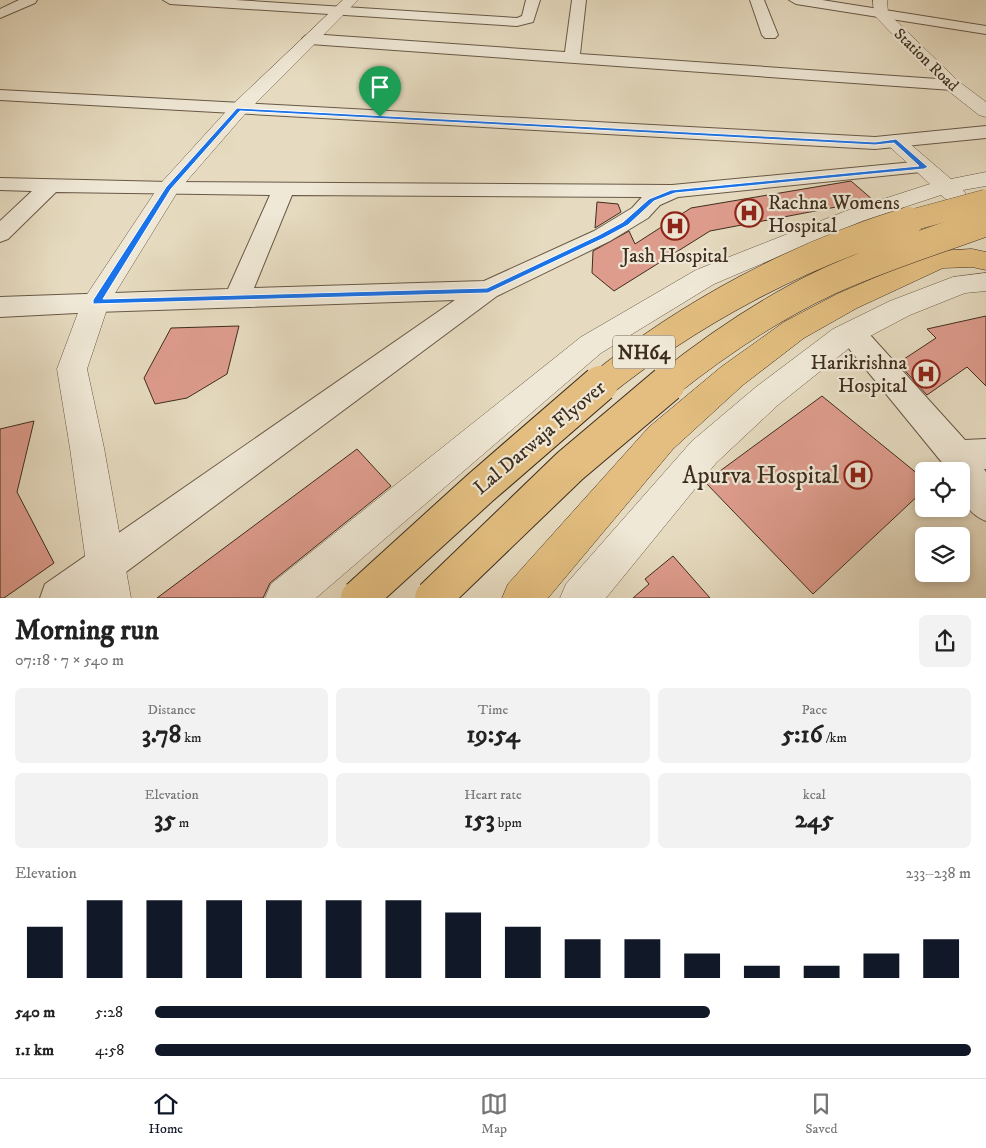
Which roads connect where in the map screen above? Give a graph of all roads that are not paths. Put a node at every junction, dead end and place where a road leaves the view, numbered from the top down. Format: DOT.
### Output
graph roads {
  1 [pos="30,0"];
  2 [pos="170,0"];
  3 [pos="415,0"];
  4 [pos="533,0"];
  5 [pos="757,0"];
  6 [pos="796,0"];
  7 [pos="579,4"];
  8 [pos="346,5"];
  9 [pos="478,6"];
  10 [pos="881,7"];
  11 [pos="0,14"];
  12 [pos="405,14"];
  13 [pos="472,20"];
  14 [pos="986,30"];
  15 [pos="770,36"];
  16 [pos="310,39"];
  17 [pos="572,58"];
  18 [pos="952,85"];
  19 [pos="0,95"];
  20 [pos="238,110"];
  21 [pos="986,111"];
  22 [pos="986,132"];
  23 [pos="896,141"];
  24 [pos="924,167"];
  25 [pos="986,179"];
  26 [pos="0,184"];
  27 [pos="51,185"];
  28 [pos="947,187"];
  29 [pos="169,188"];
  30 [pos="284,188"];
  31 [pos="674,191"];
  32 [pos="986,200"];
  33 [pos="986,223"];
  34 [pos="0,234"];
  35 [pos="986,261"];
  36 [pos="986,282"];
  37 [pos="488,290"];
  38 [pos="237,298"];
  39 [pos="96,302"];
  40 [pos="0,308"];
  41 [pos="852,333"];
  42 [pos="972,454"];
  43 [pos="986,504"];
  44 [pos="108,580"];
  45 [pos="59,598"];
  46 [pos="284,598"];
  47 [pos="359,598"];
  48 [pos="433,598"];
  49 [pos="522,598"];
  50 [pos="580,598"];
  1 -- 11 [label="street"];
  2 -- 8 [label="street"];
  3 -- 12 [label="street"];
  4 -- 13 [label="street"];
  5 -- 15 [label="street"];
  6 -- 10 [label="street"];
  7 -- 17 [label="street"];
  8 -- 12 [label="street"];
  8 -- 16 [label="street"];
  9 -- 13 [label="street"];
  10 -- 14 [label="street"];
  10 -- 18 [label="street, Station Road"];
  12 -- 13 [label="street"];
  16 -- 17 [label="street"];
  16 -- 20 [label="street"];
  17 -- 18 [label="street"];
  18 -- 21 [label="street, Station Road"];
  19 -- 20 [label="street"];
  20 -- 23 [label="street"];
  20 -- 29 [label="street"];
  22 -- 23 [label="street"];
  23 -- 24 [label="street"];
  24 -- 28 [label="street"];
  24 -- 31 [label="street"];
  25 -- 28 [label="street"];
  26 -- 27 [label="street"];
  27 -- 29 [label="street"];
  27 -- 34 [label="street"];
  28 -- 33 [label="street"];
  28 -- 46 [label="street"];
  29 -- 30 [label="street"];
  29 -- 39 [label="street"];
  30 -- 31 [label="street"];
  30 -- 38 [label="street"];
  31 -- 37 [label="street"];
  32 -- 47 [label="highway, Lal Darwaja Flyover / NH64, bridge"];
  33 -- 48 [label="highway, Lal Darwaja Flyover / NH64, bridge"];
  35 -- 49 [label="highway"];
  36 -- 41 [label="street"];
  37 -- 38 [label="street"];
  37 -- 44 [label="street"];
  38 -- 39 [label="street"];
  39 -- 40 [label="street"];
  39 -- 44 [label="street"];
  41 -- 42 [label="street"];
  41 -- 50 [label="street"];
  42 -- 43 [label="street"];
  44 -- 45 [label="street"];
}
